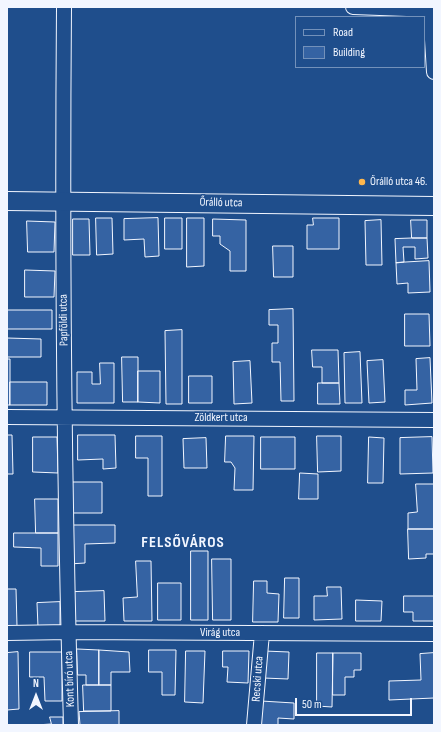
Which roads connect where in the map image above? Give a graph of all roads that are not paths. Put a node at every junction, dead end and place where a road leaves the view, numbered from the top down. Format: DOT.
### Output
graph roads {
  1 [pos="64,7"];
  2 [pos="353,7"];
  3 [pos="431,9"];
  4 [pos="434,72"];
  5 [pos="7,201"];
  6 [pos="62,202"];
  7 [pos="434,206"];
  8 [pos="7,417"];
  9 [pos="65,417"];
  10 [pos="434,420"];
  11 [pos="69,632"];
  12 [pos="7,633"];
  13 [pos="262,633"];
  14 [pos="434,634"];
  15 [pos="71,725"];
  16 [pos="254,725"];
  1 -- 6 [label="street, Papföldi utca"];
  2 -- 3 [label="street"];
  3 -- 4 [label="street"];
  5 -- 6 [label="street, Őrálló utca"];
  6 -- 7 [label="street, Őrálló utca"];
  6 -- 9 [label="street, Papföldi utca"];
  8 -- 9 [label="street, Zöldkert utca"];
  9 -- 10 [label="street, Zöldkert utca"];
  9 -- 11 [label="street, Papföldi utca"];
  11 -- 12 [label="street, Virág utca"];
  11 -- 13 [label="street, Virág utca"];
  11 -- 15 [label="street, Kont bíró utca"];
  13 -- 14 [label="street, Virág utca"];
  13 -- 16 [label="street, Recski utca"];
}
